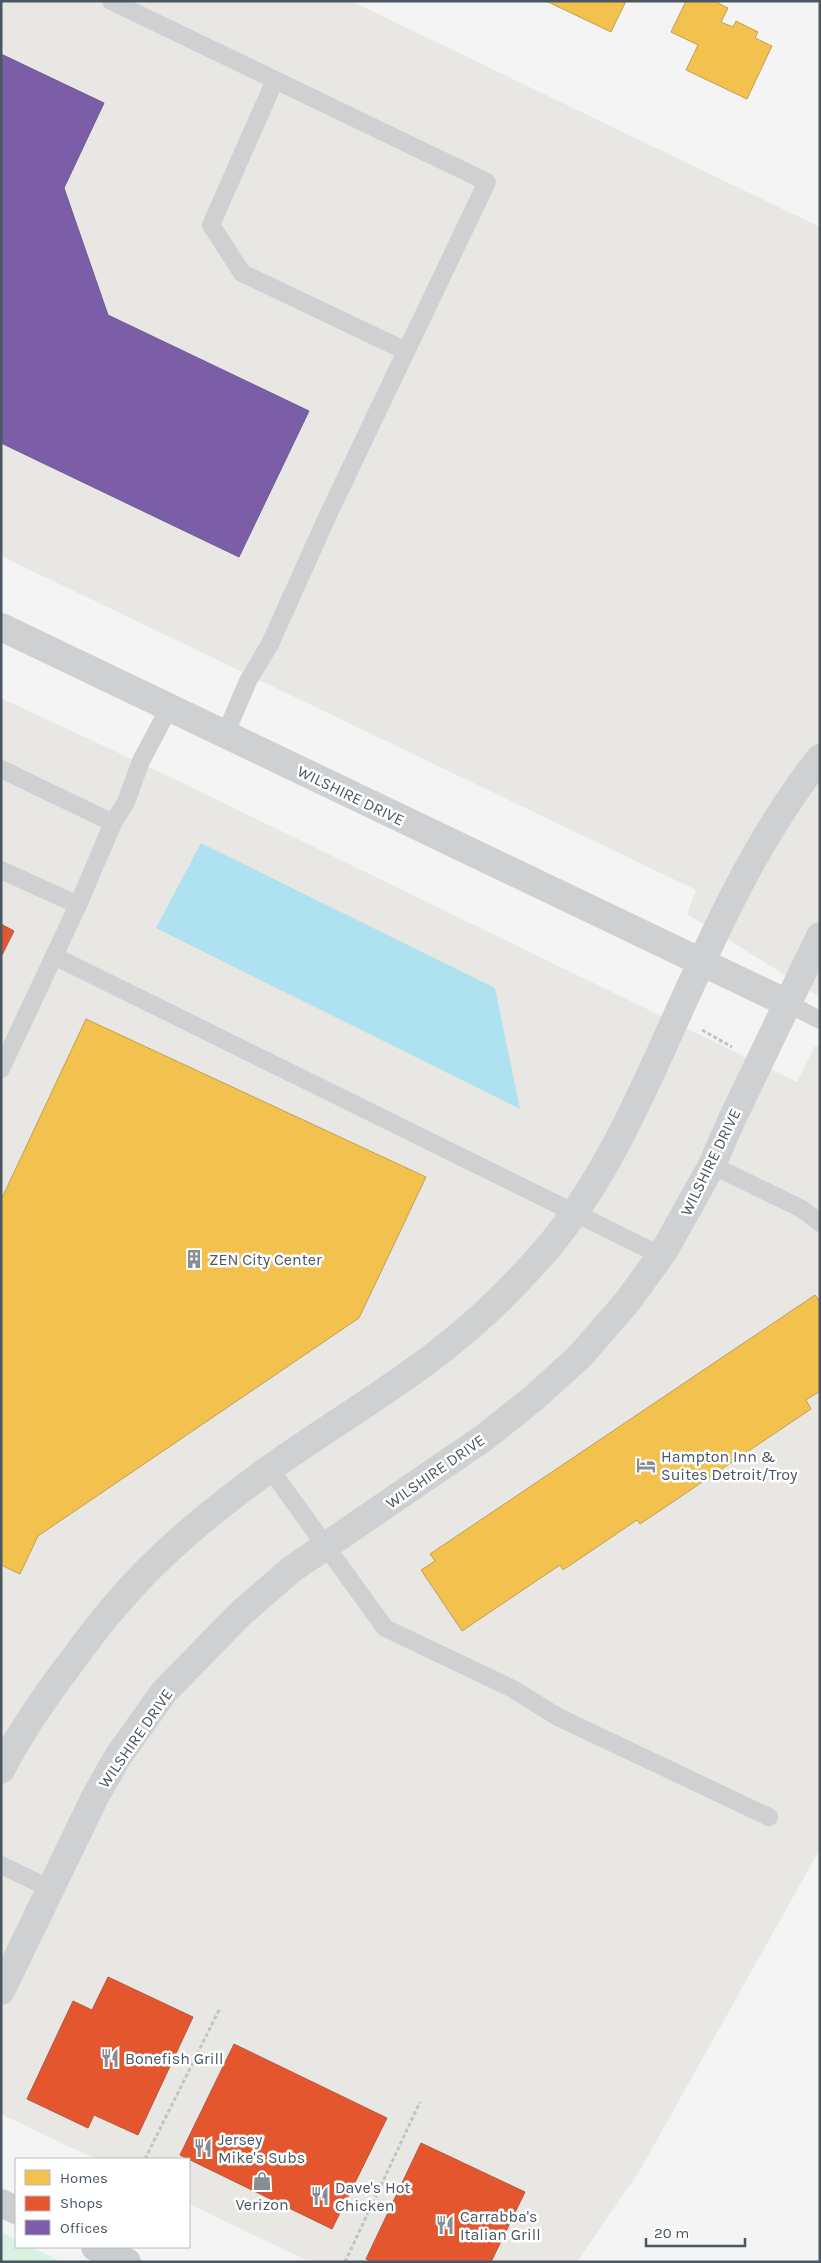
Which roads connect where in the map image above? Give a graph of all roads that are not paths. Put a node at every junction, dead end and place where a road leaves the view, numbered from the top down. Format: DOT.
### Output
graph roads {
  1 [pos="111,1"];
  2 [pos="275,80"];
  3 [pos="406,352"];
  4 [pos="1,627"];
  5 [pos="169,708"];
  6 [pos="225,735"];
  7 [pos="820,758"];
  8 [pos="1,769"];
  9 [pos="113,823"];
  10 [pos="1,870"];
  11 [pos="78,905"];
  12 [pos="820,936"];
  13 [pos="54,956"];
  14 [pos="701,963"];
  15 [pos="787,1002"];
  16 [pos="820,1020"];
  17 [pos="1,1069"];
  18 [pos="712,1165"];
  19 [pos="573,1213"];
  20 [pos="820,1223"];
  21 [pos="660,1255"];
  22 [pos="270,1469"];
  23 [pos="326,1546"];
  24 [pos="1,1770"];
  25 [pos="769,1817"];
  26 [pos="1,1865"];
  27 [pos="50,1889"];
  28 [pos="1,1991"];
  29 [pos="1,2203"];
  30 [pos="15,2210"];
  31 [pos="97,2248"];
  32 [pos="127,2262"];
  1 -- 2 [label="lane"];
  2 -- 3 [label="lane"];
  2 -- 3 [label="lane"];
  3 -- 6 [label="lane"];
  4 -- 5 [label="street, WILSHIRE DRIVE"];
  5 -- 6 [label="street, WILSHIRE DRIVE"];
  5 -- 9 [label="lane"];
  6 -- 14 [label="street, WILSHIRE DRIVE"];
  7 -- 14 [label="street"];
  8 -- 9 [label="lane"];
  9 -- 11 [label="lane"];
  10 -- 11 [label="lane"];
  11 -- 13 [label="lane"];
  12 -- 15 [label="street"];
  13 -- 17 [label="lane"];
  13 -- 19 [label="lane"];
  14 -- 15 [label="street, WILSHIRE DRIVE"];
  14 -- 19 [label="street"];
  15 -- 16 [label="lane"];
  15 -- 18 [label="street, WILSHIRE DRIVE"];
  18 -- 20 [label="lane"];
  18 -- 21 [label="street, WILSHIRE DRIVE"];
  19 -- 21 [label="lane"];
  19 -- 22 [label="street"];
  21 -- 23 [label="street, WILSHIRE DRIVE"];
  22 -- 23 [label="lane"];
  22 -- 24 [label="street"];
  23 -- 25 [label="lane"];
  23 -- 27 [label="street, WILSHIRE DRIVE"];
  26 -- 27 [label="lane"];
  27 -- 28 [label="street, WILSHIRE DRIVE"];
  29 -- 30 [label="main road"];
  31 -- 32 [label="main road"];
}
